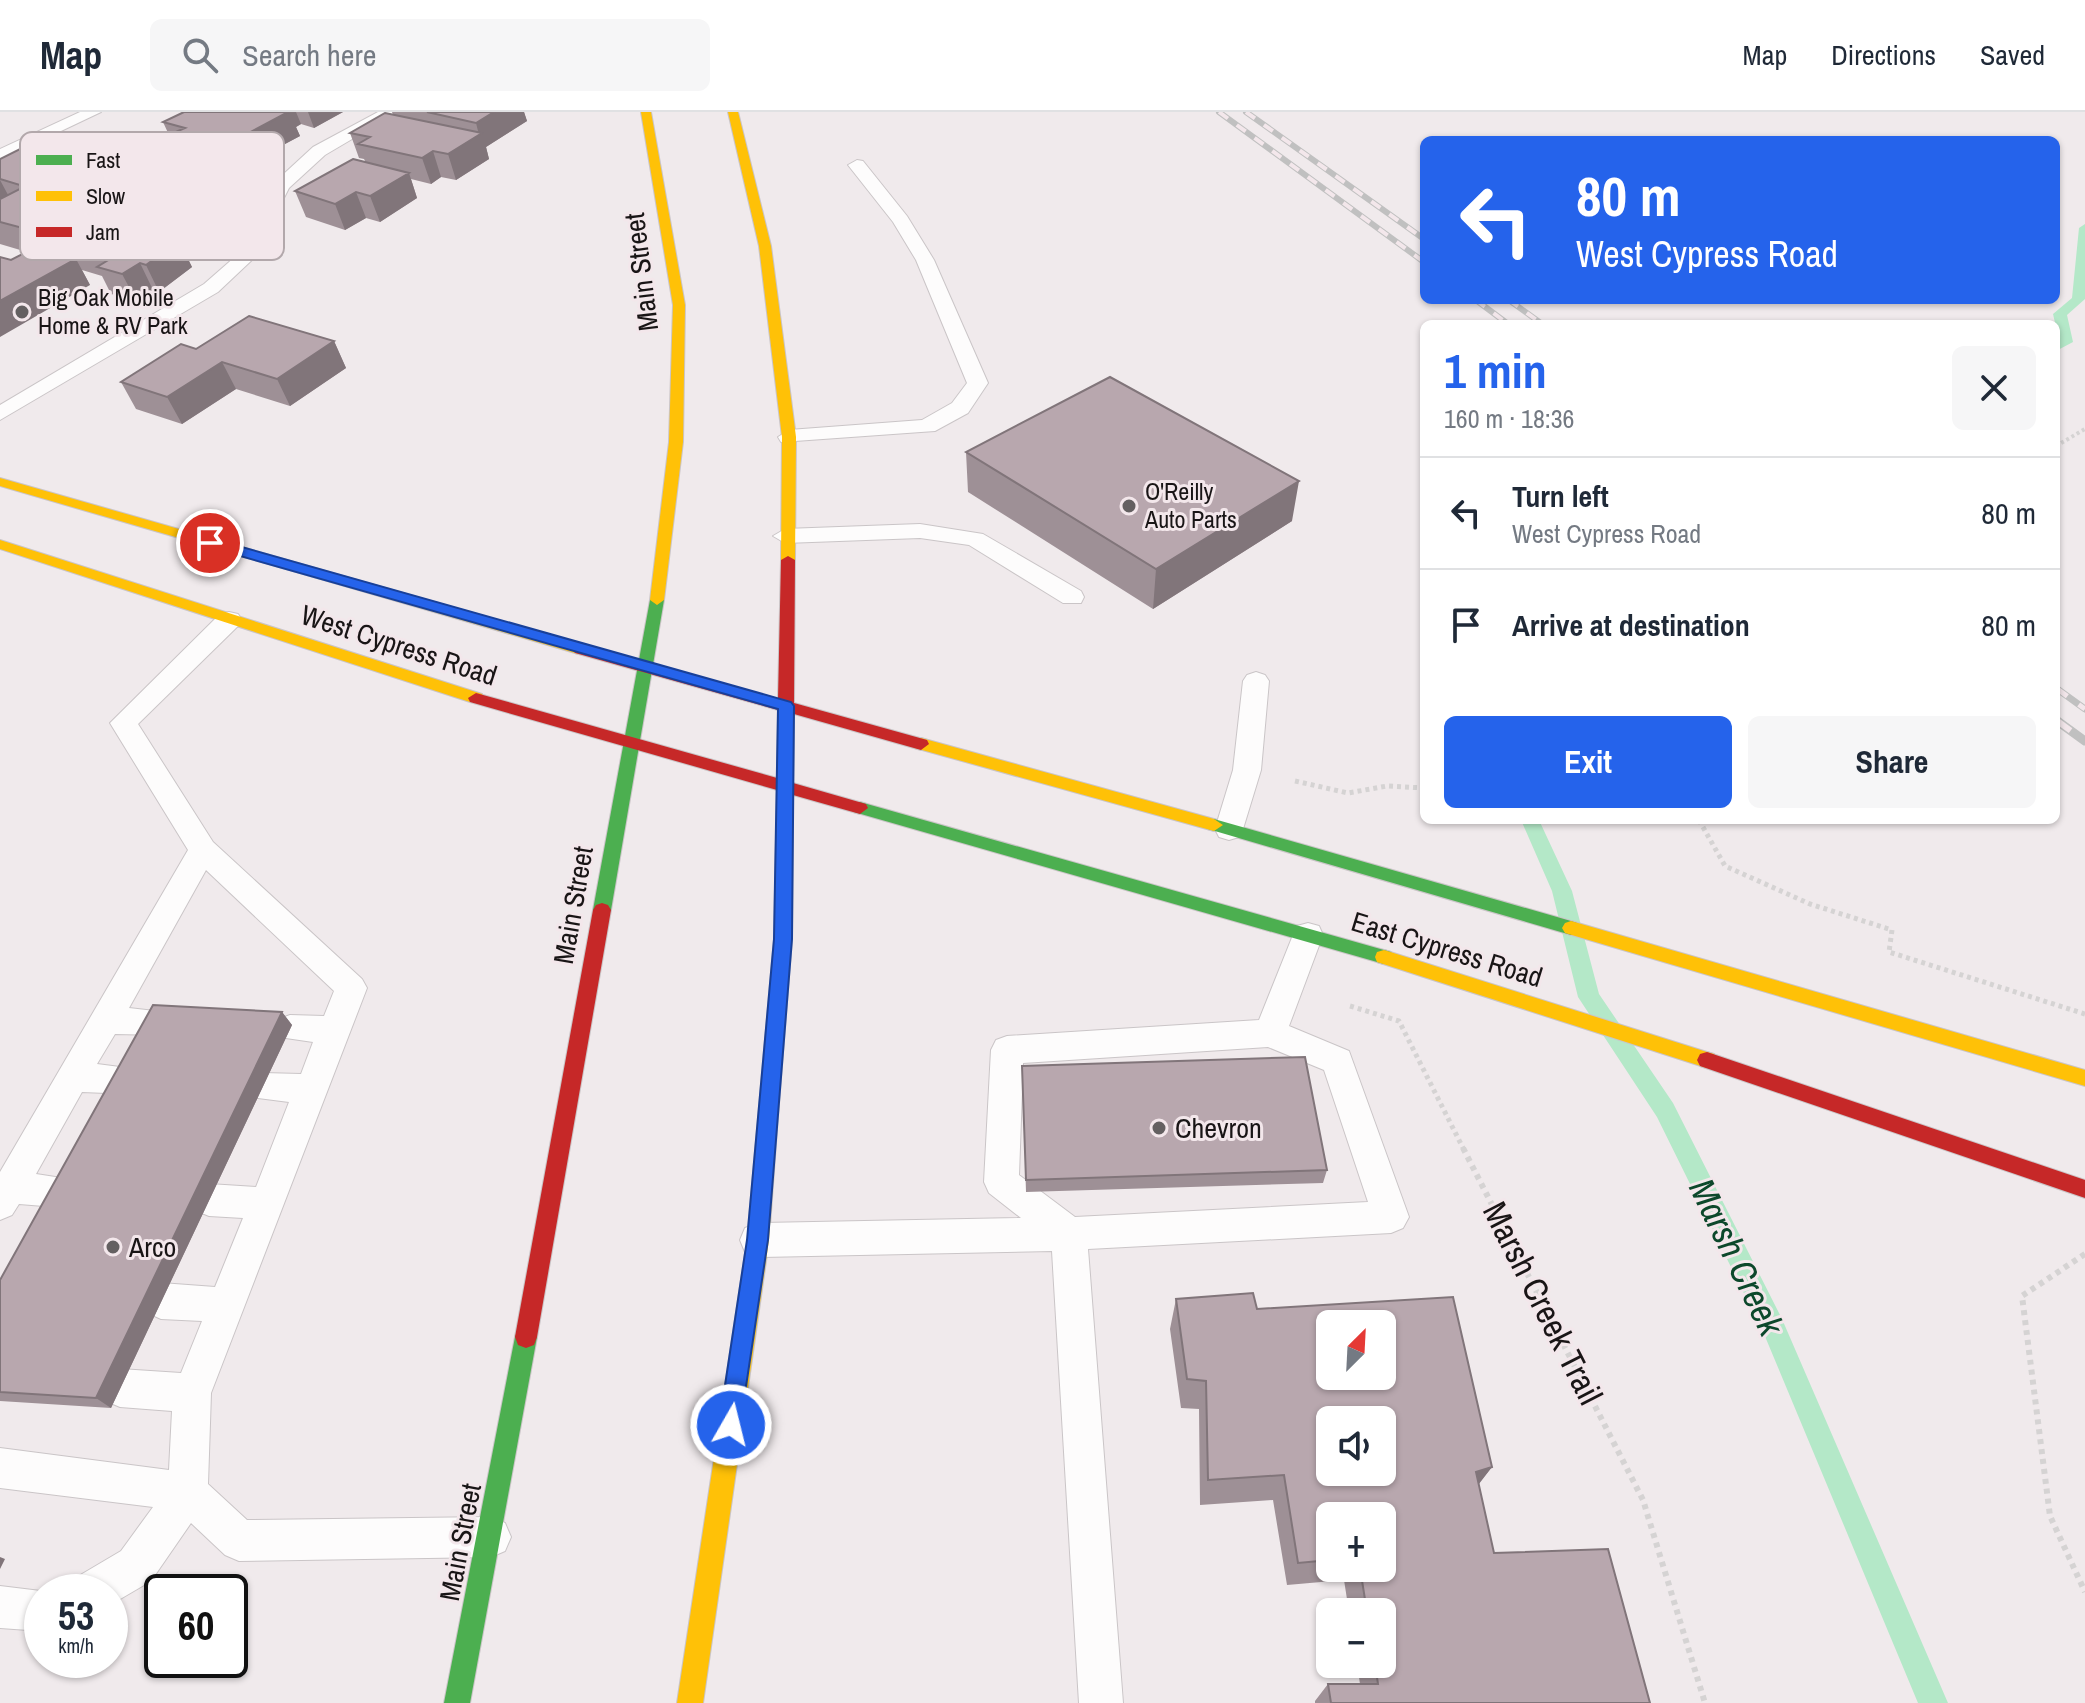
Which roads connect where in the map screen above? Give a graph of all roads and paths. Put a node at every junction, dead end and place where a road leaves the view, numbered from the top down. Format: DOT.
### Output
graph roads {
  1 [pos="93,112"];
  2 [pos="390,112"];
  3 [pos="646,112"];
  4 [pos="733,112"];
  5 [pos="50,132"];
  6 [pos="20,146"];
  7 [pos="0,155"];
  8 [pos="857,165"];
  9 [pos="284,183"];
  10 [pos="243,260"];
  11 [pos="0,414"];
  12 [pos="2085,429"];
  13 [pos="789,437"];
  14 [pos="2060,444"];
  15 [pos="0,482"];
  16 [pos="785,536"];
  17 [pos="0,544"];
  18 [pos="1072,597"];
  19 [pos="229,620"];
  20 [pos="644,667"];
  21 [pos="1256,681"];
  22 [pos="786,706"];
  23 [pos="630,742"];
  24 [pos="1247,770"];
  25 [pos="785,786"];
  26 [pos="1420,788"];
  27 [pos="1701,824"];
  28 [pos="1229,829"];
  29 [pos="203,850"];
  30 [pos="1308,935"];
  31 [pos="1288,987"];
  32 [pos="2085,1014"];
  33 [pos="106,1020"];
  34 [pos="161,1022"];
  35 [pos="290,1028"];
  36 [pos="333,1030"];
  37 [pos="1270,1033"];
  38 [pos="73,1077"];
  39 [pos="2085,1078"];
  40 [pos="131,1080"];
  41 [pos="263,1087"];
  42 [pos="311,1089"];
  43 [pos="2085,1189"];
  44 [pos="69,1192"];
  45 [pos="5,1196"];
  46 [pos="209,1200"];
  47 [pos="266,1203"];
  48 [pos="1069,1234"];
  49 [pos="758,1240"];
  50 [pos="2085,1254"];
  51 [pos="161,1301"];
  52 [pos="226,1305"];
  53 [pos="120,1388"];
  54 [pos="192,1393"];
  55 [pos="0,1468"];
  56 [pos="188,1492"];
  57 [pos="491,1537"];
  58 [pos="122,1574"];
  59 [pos="2085,1592"];
  60 [pos="0,1607"];
  61 [pos="24,1609"];
  62 [pos="457,1703"];
  63 [pos="690,1703"];
  64 [pos="1101,1703"];
  65 [pos="1705,1703"];
  1 -- 5 [label="lane"];
  2 -- 9 [label="lane"];
  3 -- 20 [label="main road, Main Street"];
  4 -- 13 [label="main road"];
  6 -- 7 [label="lane"];
  8 -- 13 [label="lane"];
  10 -- 11 [label="lane"];
  12 -- 14 [label="path"];
  13 -- 16 [label="main road"];
  15 -- 20 [label="main road, West Cypress Road"];
  16 -- 18 [label="lane"];
  16 -- 22 [label="main road"];
  17 -- 19 [label="main road, West Cypress Road"];
  19 -- 23 [label="main road, West Cypress Road"];
  19 -- 29 [label="lane"];
  20 -- 22 [label="main road, West Cypress Road"];
  20 -- 23 [label="main road, Main Street"];
  21 -- 24 [label="lane"];
  22 -- 25 [label="main road"];
  22 -- 28 [label="main road, East Cypress Road"];
  23 -- 25 [label="main road, West Cypress Road"];
  23 -- 57 [label="main road, Main Street"];
  24 -- 26 [label="path"];
  24 -- 28 [label="lane"];
  25 -- 30 [label="main road, East Cypress Road"];
  25 -- 49 [label="main road"];
  27 -- 32 [label="path"];
  28 -- 39 [label="main road, East Cypress Road"];
  29 -- 33 [label="lane"];
  29 -- 36 [label="lane"];
  30 -- 31 [label="lane"];
  30 -- 43 [label="main road, East Cypress Road"];
  31 -- 37 [label="lane"];
  31 -- 65 [label="path, Marsh Creek Trail"];
  33 -- 34 [label="lane"];
  33 -- 38 [label="lane"];
  35 -- 36 [label="lane"];
  36 -- 42 [label="lane"];
  37 -- 48 [label="lane"];
  37 -- 48 [label="lane"];
  38 -- 40 [label="lane"];
  38 -- 45 [label="lane"];
  41 -- 42 [label="lane"];
  42 -- 47 [label="lane"];
  44 -- 45 [label="lane"];
  46 -- 47 [label="lane"];
  47 -- 52 [label="lane"];
  48 -- 49 [label="lane"];
  48 -- 64 [label="lane"];
  49 -- 63 [label="main road"];
  50 -- 59 [label="path"];
  51 -- 52 [label="lane"];
  52 -- 54 [label="lane"];
  53 -- 54 [label="lane"];
  54 -- 56 [label="lane"];
  55 -- 56 [label="lane"];
  56 -- 57 [label="lane"];
  56 -- 58 [label="lane"];
  57 -- 62 [label="main road, Main Street"];
  60 -- 61 [label="lane"];
}
